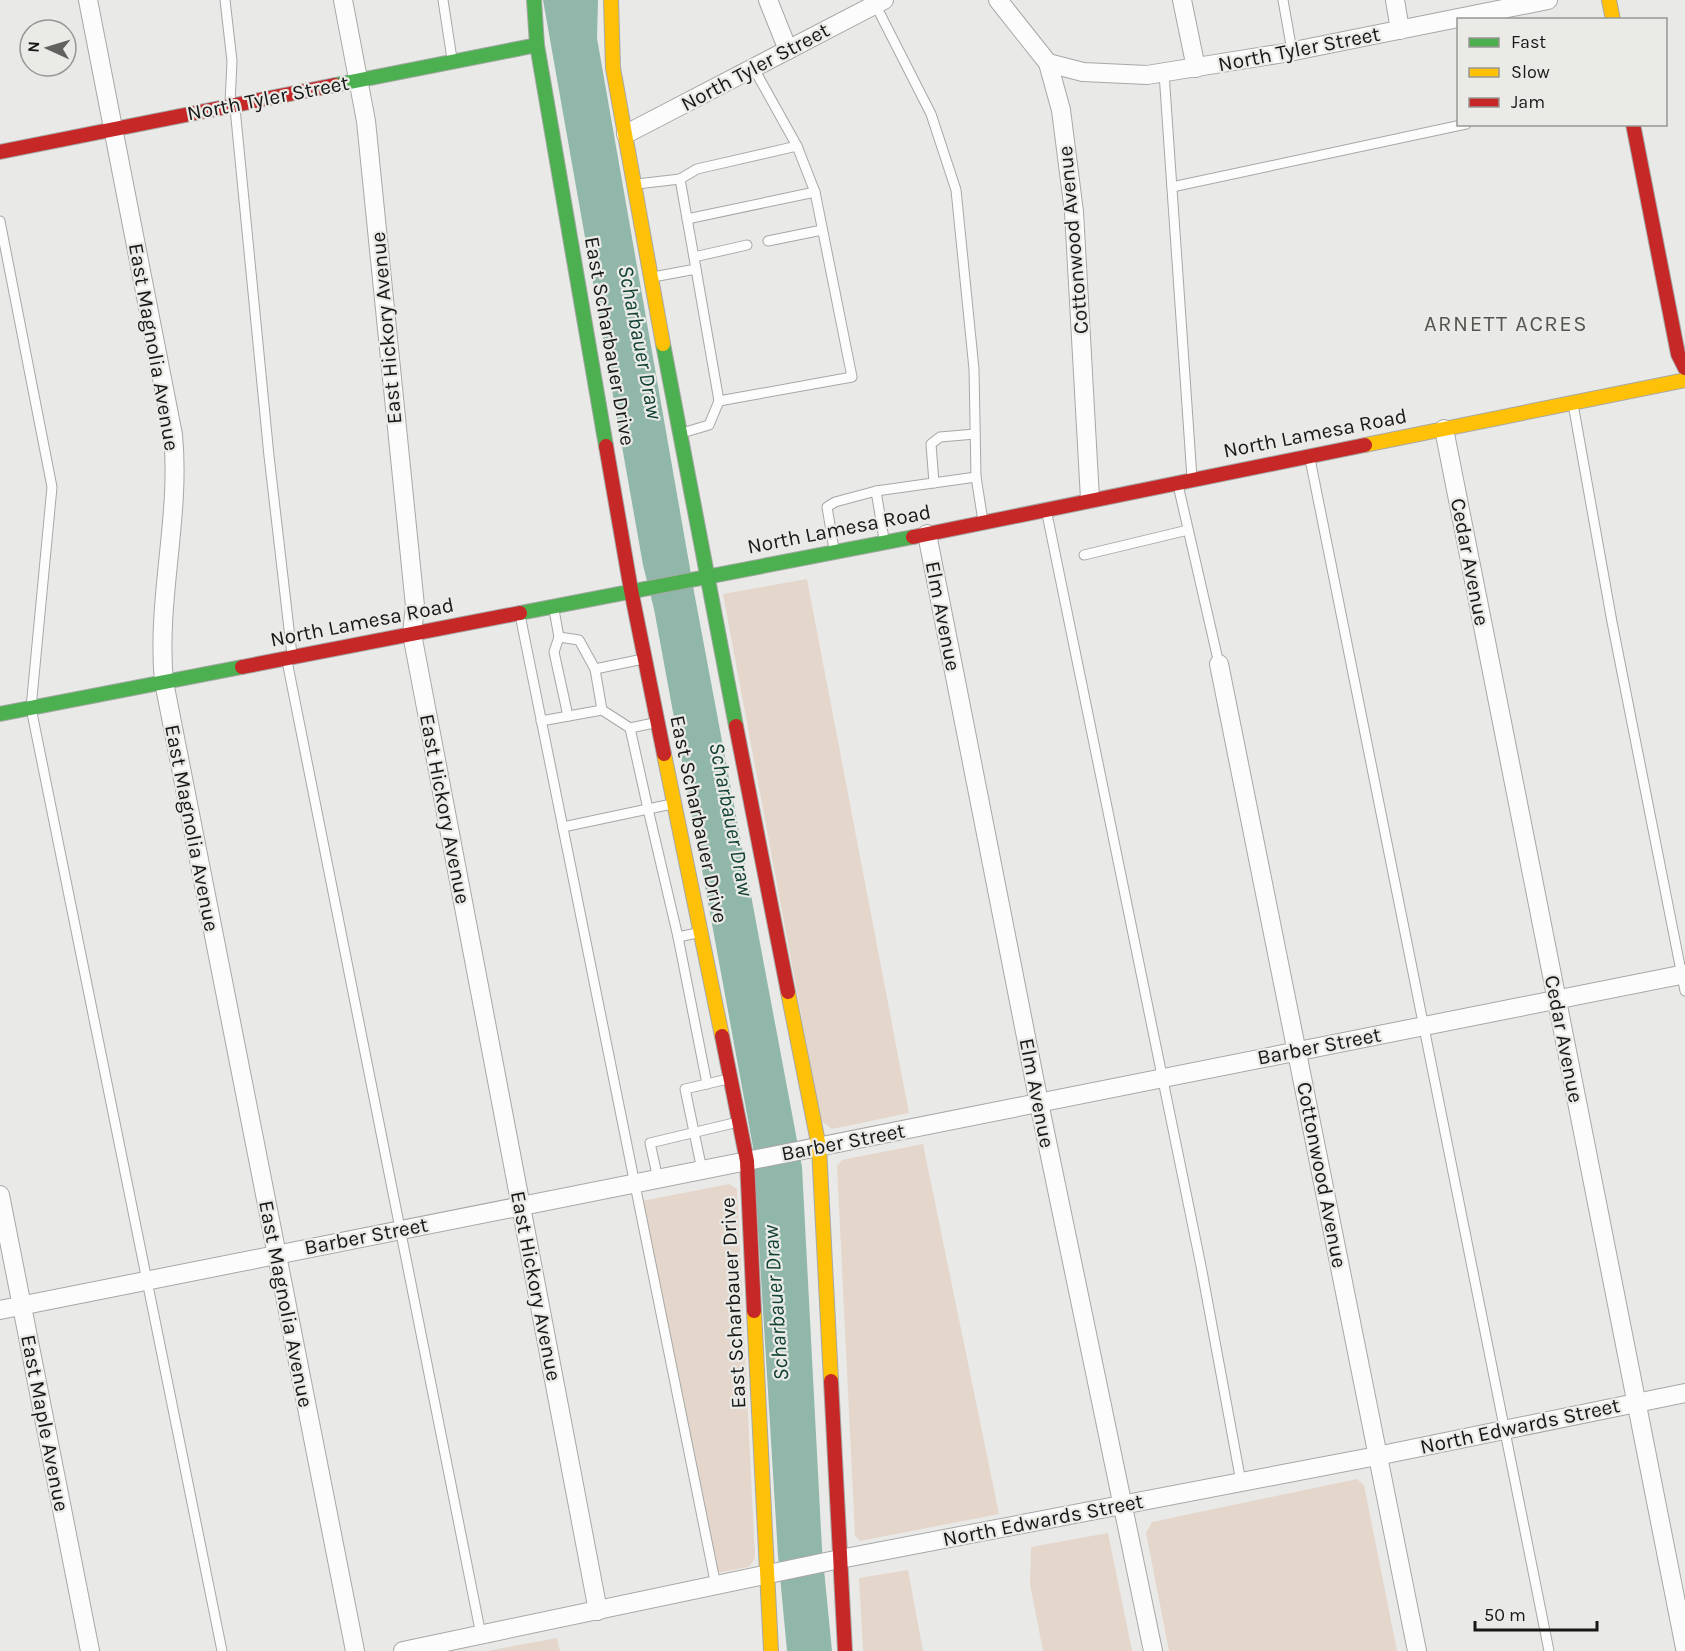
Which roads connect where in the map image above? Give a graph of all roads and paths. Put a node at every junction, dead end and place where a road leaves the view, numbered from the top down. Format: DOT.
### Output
graph roads {
  1 [pos="88,0"];
  2 [pos="225,0"];
  3 [pos="343,0"];
  4 [pos="443,0"];
  5 [pos="534,0"];
  6 [pos="611,0"];
  7 [pos="768,0"];
  8 [pos="998,0"];
  9 [pos="1182,0"];
  10 [pos="1283,0"];
  11 [pos="1395,0"];
  12 [pos="1548,0"];
  13 [pos="1609,0"];
  14 [pos="877,1"];
  15 [pos="1502,5"];
  16 [pos="1612,18"];
  17 [pos="1400,30"];
  18 [pos="537,45"];
  19 [pos="788,50"];
  20 [pos="1292,51"];
  21 [pos="452,62"];
  22 [pos="1048,63"];
  23 [pos="753,67"];
  24 [pos="1196,68"];
  25 [pos="1164,73"];
  26 [pos="359,80"];
  27 [pos="232,105"];
  28 [pos="1457,126"];
  29 [pos="1633,126"];
  30 [pos="114,129"];
  31 [pos="626,134"];
  32 [pos="797,146"];
  33 [pos="0,152"];
  34 [pos="680,179"];
  35 [pos="634,184"];
  36 [pos="1172,187"];
  37 [pos="815,192"];
  38 [pos="687,219"];
  39 [pos="0,221"];
  40 [pos="822,230"];
  41 [pos="768,241"];
  42 [pos="747,245"];
  43 [pos="694,256"];
  44 [pos="696,269"];
  45 [pos="651,277"];
  46 [pos="1685,368"];
  47 [pos="1685,380"];
  48 [pos="719,401"];
  49 [pos="1573,403"];
  50 [pos="1444,429"];
  51 [pos="679,434"];
  52 [pos="975,434"];
  53 [pos="1309,456"];
  54 [pos="976,477"];
  55 [pos="1192,478"];
  56 [pos="1177,481"];
  57 [pos="933,483"];
  58 [pos="876,491"];
  59 [pos="1090,499"];
  60 [pos="1046,508"];
  61 [pos="983,521"];
  62 [pos="1188,530"];
  63 [pos="927,534"];
  64 [pos="884,541"];
  65 [pos="835,550"];
  66 [pos="1084,555"];
  67 [pos="704,576"];
  68 [pos="637,589"];
  69 [pos="554,605"];
  70 [pos="519,612"];
  71 [pos="412,634"];
  72 [pos="559,637"];
  73 [pos="289,658"];
  74 [pos="645,659"];
  75 [pos="1219,664"];
  76 [pos="595,669"];
  77 [pos="164,682"];
  78 [pos="31,708"];
  79 [pos="602,710"];
  80 [pos="0,714"];
  81 [pos="568,716"];
  82 [pos="542,721"];
  83 [pos="657,722"];
  84 [pos="630,728"];
  85 [pos="674,803"];
  86 [pos="648,809"];
  87 [pos="563,827"];
  88 [pos="700,933"];
  89 [pos="678,937"];
  90 [pos="1684,980"];
  91 [pos="1556,1000"];
  92 [pos="1424,1026"];
  93 [pos="1297,1050"];
  94 [pos="1163,1077"];
  95 [pos="730,1079"];
  96 [pos="707,1084"];
  97 [pos="1039,1103"];
  98 [pos="739,1121"];
  99 [pos="694,1131"];
  100 [pos="819,1147"];
  101 [pos="747,1161"];
  102 [pos="702,1170"];
  103 [pos="658,1179"];
  104 [pos="634,1183"];
  105 [pos="0,1195"];
  106 [pos="520,1205"];
  107 [pos="401,1229"];
  108 [pos="276,1254"];
  109 [pos="147,1280"];
  110 [pos="22,1305"];
  111 [pos="0,1310"];
  112 [pos="1685,1393"];
  113 [pos="1637,1402"];
  114 [pos="1506,1429"];
  115 [pos="1377,1456"];
  116 [pos="1241,1482"];
  117 [pos="1122,1505"];
  118 [pos="840,1559"];
  119 [pos="767,1575"];
  120 [pos="716,1586"];
  121 [pos="598,1611"];
  122 [pos="481,1635"];
  123 [pos="1685,1648"];
  124 [pos="90,1651"];
  125 [pos="222,1651"];
  126 [pos="355,1651"];
  127 [pos="403,1651"];
  128 [pos="771,1651"];
  129 [pos="845,1651"];
  130 [pos="1153,1651"];
  131 [pos="1417,1651"];
  132 [pos="1549,1651"];
  1 -- 30 [label="street, East Magnolia Avenue"];
  2 -- 27 [label="lane"];
  3 -- 26 [label="street, East Hickory Avenue"];
  4 -- 21 [label="lane"];
  5 -- 18 [label="main road, East Scharbauer Drive"];
  6 -- 31 [label="main road"];
  7 -- 19 [label="street"];
  8 -- 22 [label="street, Cottonwood Avenue"];
  9 -- 24 [label="street"];
  10 -- 20 [label="lane"];
  11 -- 17 [label="street"];
  12 -- 15 [label="street, North Tyler Street"];
  13 -- 16 [label="main road"];
  14 -- 19 [label="street, North Tyler Street"];
  14 -- 52 [label="lane"];
  15 -- 17 [label="street, North Tyler Street"];
  17 -- 20 [label="street, North Tyler Street"];
  18 -- 21 [label="main road, North Tyler Street"];
  18 -- 68 [label="main road, East Scharbauer Drive"];
  19 -- 23 [label="street, North Tyler Street"];
  20 -- 24 [label="street, North Tyler Street"];
  21 -- 26 [label="main road, North Tyler Street"];
  22 -- 25 [label="street, North Tyler Street"];
  22 -- 59 [label="street, Cottonwood Avenue"];
  23 -- 31 [label="street, North Tyler Street"];
  23 -- 32 [label="lane"];
  24 -- 25 [label="street, North Tyler Street"];
  25 -- 36 [label="lane"];
  26 -- 27 [label="main road, North Tyler Street"];
  26 -- 71 [label="street, East Hickory Avenue"];
  27 -- 30 [label="main road, North Tyler Street"];
  27 -- 73 [label="lane"];
  28 -- 36 [label="lane"];
  29 -- 46 [label="main road"];
  30 -- 33 [label="main road, North Tyler Street"];
  30 -- 77 [label="street, East Magnolia Avenue"];
  31 -- 35 [label="main road"];
  32 -- 34 [label="lane"];
  32 -- 37 [label="lane"];
  34 -- 35 [label="lane"];
  34 -- 38 [label="lane"];
  35 -- 45 [label="main road"];
  36 -- 55 [label="lane"];
  37 -- 38 [label="lane"];
  37 -- 40 [label="lane"];
  38 -- 43 [label="lane"];
  39 -- 78 [label="lane"];
  40 -- 41 [label="lane"];
  40 -- 48 [label="lane"];
  42 -- 43 [label="lane"];
  43 -- 44 [label="lane"];
  44 -- 45 [label="lane"];
  44 -- 48 [label="lane"];
  45 -- 51 [label="main road"];
  47 -- 49 [label="main road, North Lamesa Road"];
  48 -- 51 [label="lane"];
  49 -- 50 [label="main road, North Lamesa Road"];
  49 -- 90 [label="lane"];
  50 -- 53 [label="main road, North Lamesa Road"];
  50 -- 91 [label="street, Cedar Avenue"];
  51 -- 67 [label="main road"];
  52 -- 54 [label="lane"];
  52 -- 57 [label="lane"];
  53 -- 55 [label="main road, North Lamesa Road"];
  53 -- 92 [label="lane"];
  54 -- 57 [label="lane"];
  54 -- 61 [label="lane"];
  55 -- 56 [label="main road, North Lamesa Road"];
  56 -- 59 [label="main road, North Lamesa Road"];
  56 -- 62 [label="lane"];
  57 -- 58 [label="lane"];
  58 -- 64 [label="lane"];
  58 -- 65 [label="lane"];
  59 -- 60 [label="main road, North Lamesa Road"];
  60 -- 61 [label="main road, North Lamesa Road"];
  60 -- 94 [label="lane"];
  61 -- 63 [label="main road, North Lamesa Road"];
  62 -- 66 [label="lane"];
  62 -- 75 [label="lane"];
  63 -- 64 [label="main road, North Lamesa Road"];
  63 -- 97 [label="street, Elm Avenue"];
  64 -- 65 [label="main road, North Lamesa Road"];
  65 -- 67 [label="main road, North Lamesa Road"];
  67 -- 68 [label="main road, North Lamesa Road"];
  67 -- 100 [label="main road"];
  68 -- 69 [label="main road, North Lamesa Road"];
  68 -- 74 [label="main road, East Scharbauer Drive"];
  69 -- 70 [label="main road, North Lamesa Road"];
  69 -- 72 [label="lane"];
  70 -- 71 [label="main road, North Lamesa Road"];
  70 -- 82 [label="lane"];
  71 -- 73 [label="main road, North Lamesa Road"];
  71 -- 106 [label="street, East Hickory Avenue"];
  72 -- 76 [label="lane"];
  72 -- 81 [label="lane"];
  73 -- 77 [label="main road, North Lamesa Road"];
  73 -- 107 [label="lane"];
  74 -- 76 [label="lane"];
  74 -- 83 [label="main road, East Scharbauer Drive"];
  75 -- 93 [label="street, Cottonwood Avenue"];
  76 -- 79 [label="lane"];
  77 -- 78 [label="main road, North Lamesa Road"];
  77 -- 108 [label="street, East Magnolia Avenue"];
  78 -- 80 [label="main road, North Lamesa Road"];
  78 -- 109 [label="lane"];
  79 -- 81 [label="lane"];
  79 -- 84 [label="lane"];
  81 -- 82 [label="lane"];
  82 -- 87 [label="lane"];
  83 -- 84 [label="lane"];
  83 -- 85 [label="main road, East Scharbauer Drive"];
  84 -- 86 [label="lane"];
  85 -- 86 [label="lane"];
  85 -- 88 [label="main road, East Scharbauer Drive"];
  86 -- 87 [label="lane"];
  86 -- 89 [label="lane"];
  87 -- 104 [label="lane"];
  88 -- 89 [label="lane"];
  88 -- 95 [label="main road, East Scharbauer Drive"];
  89 -- 96 [label="lane"];
  90 -- 91 [label="street, Barber Street"];
  91 -- 92 [label="street, Barber Street"];
  91 -- 113 [label="street, Cedar Avenue"];
  92 -- 93 [label="street, Barber Street"];
  92 -- 114 [label="lane"];
  93 -- 94 [label="street, Barber Street"];
  93 -- 115 [label="street, Cottonwood Avenue"];
  94 -- 97 [label="street, Barber Street"];
  94 -- 116 [label="lane"];
  95 -- 96 [label="lane"];
  95 -- 98 [label="main road, East Scharbauer Drive"];
  96 -- 99 [label="lane"];
  97 -- 100 [label="street, Barber Street"];
  97 -- 117 [label="street, Elm Avenue"];
  98 -- 99 [label="lane"];
  98 -- 101 [label="main road, East Scharbauer Drive"];
  99 -- 102 [label="lane"];
  99 -- 103 [label="lane"];
  100 -- 101 [label="street, Barber Street"];
  100 -- 118 [label="main road"];
  101 -- 102 [label="street, Barber Street"];
  101 -- 119 [label="main road, East Scharbauer Drive"];
  102 -- 103 [label="street, Barber Street"];
  103 -- 104 [label="street, Barber Street"];
  104 -- 106 [label="street, Barber Street"];
  104 -- 120 [label="lane"];
  105 -- 110 [label="street, East Maple Avenue"];
  106 -- 107 [label="street, Barber Street"];
  106 -- 121 [label="street, East Hickory Avenue"];
  107 -- 108 [label="street, Barber Street"];
  107 -- 122 [label="lane"];
  108 -- 109 [label="street, Barber Street"];
  108 -- 126 [label="street, East Magnolia Avenue"];
  109 -- 110 [label="street, Barber Street"];
  109 -- 125 [label="lane"];
  110 -- 111 [label="street, Barber Street"];
  110 -- 124 [label="street, East Maple Avenue"];
  112 -- 113 [label="street, North Edwards Street"];
  113 -- 114 [label="street, North Edwards Street"];
  113 -- 123 [label="street, Cedar Avenue"];
  114 -- 115 [label="street, North Edwards Street"];
  114 -- 132 [label="lane"];
  115 -- 116 [label="street, North Edwards Street"];
  115 -- 131 [label="street, Cottonwood Avenue"];
  116 -- 117 [label="street, North Edwards Street"];
  117 -- 118 [label="street, North Edwards Street"];
  117 -- 130 [label="street, Elm Avenue"];
  118 -- 119 [label="street, North Edwards Street"];
  118 -- 129 [label="main road"];
  119 -- 120 [label="street, North Edwards Street"];
  119 -- 128 [label="main road, East Scharbauer Drive"];
  120 -- 121 [label="street, North Edwards Street"];
  121 -- 122 [label="street, North Edwards Street"];
  122 -- 127 [label="street, North Edwards Street"];
}
